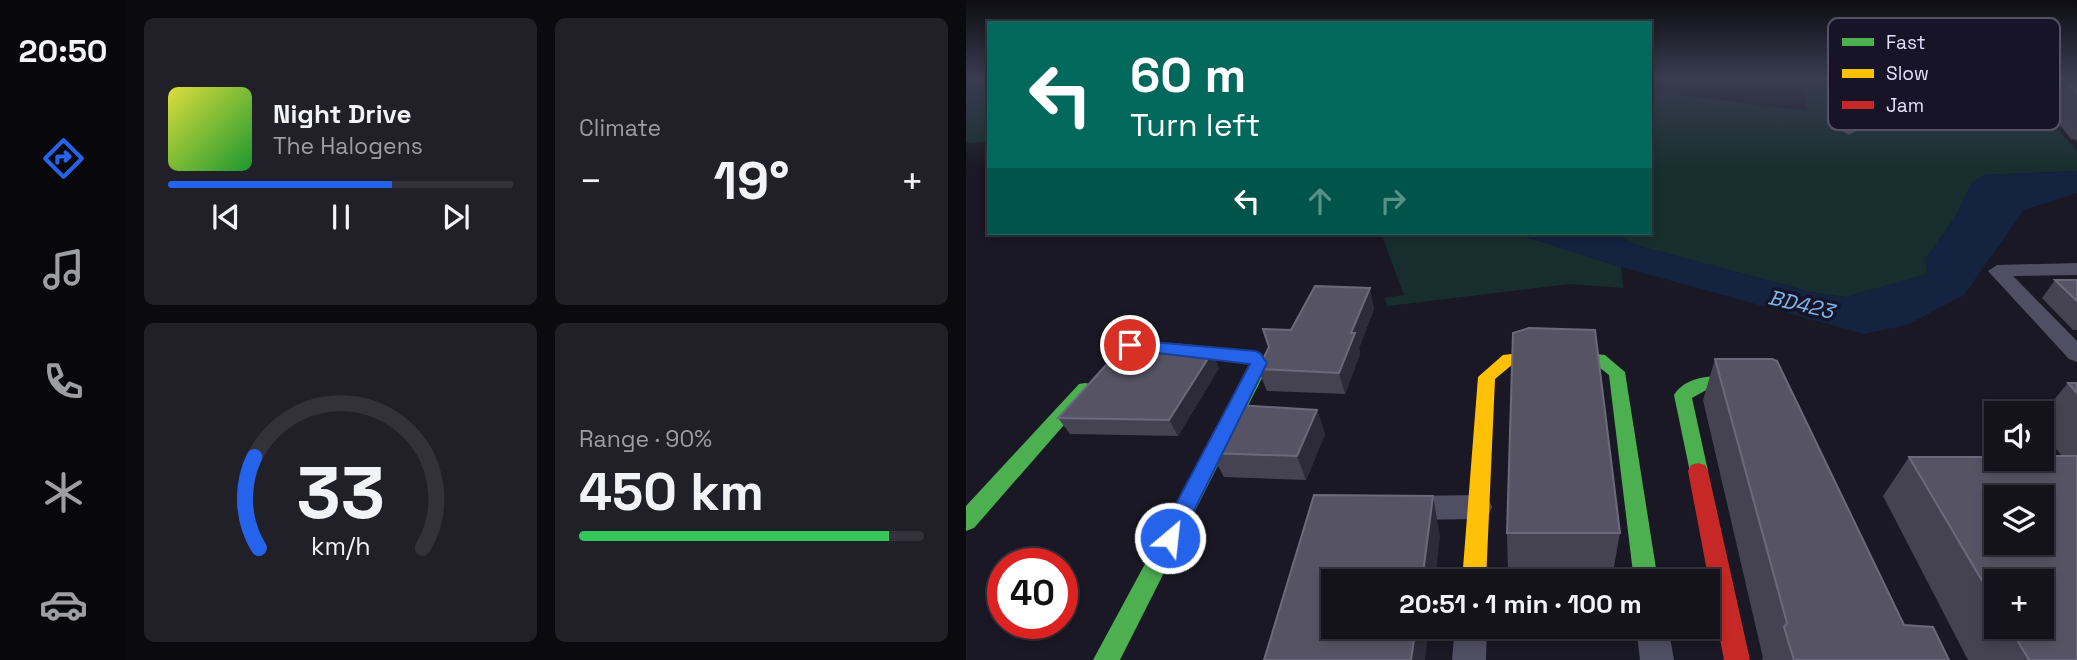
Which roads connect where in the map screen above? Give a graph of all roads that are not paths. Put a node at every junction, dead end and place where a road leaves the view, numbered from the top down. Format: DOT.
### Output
graph roads {
  1 [pos="2077,269"];
  2 [pos="1156,347"];
  3 [pos="2077,354"];
  4 [pos="1092,381"];
  5 [pos="1766,384"];
  6 [pos="1384,508"];
  7 [pos="1478,508"];
  8 [pos="966,521"];
  9 [pos="1475,569"];
  10 [pos="1644,569"];
  11 [pos="1470,639"];
  12 [pos="1654,639"];
  13 [pos="1106,660"];
  14 [pos="1469,660"];
  15 [pos="1657,660"];
  16 [pos="1737,660"];
  1 -- 3 [label="street"];
  2 -- 13 [label="street"];
  4 -- 8 [label="street"];
  5 -- 16 [label="street"];
  6 -- 7 [label="street"];
  7 -- 9 [label="street"];
  7 -- 10 [label="street"];
  11 -- 14 [label="street"];
  12 -- 15 [label="street"];
}
